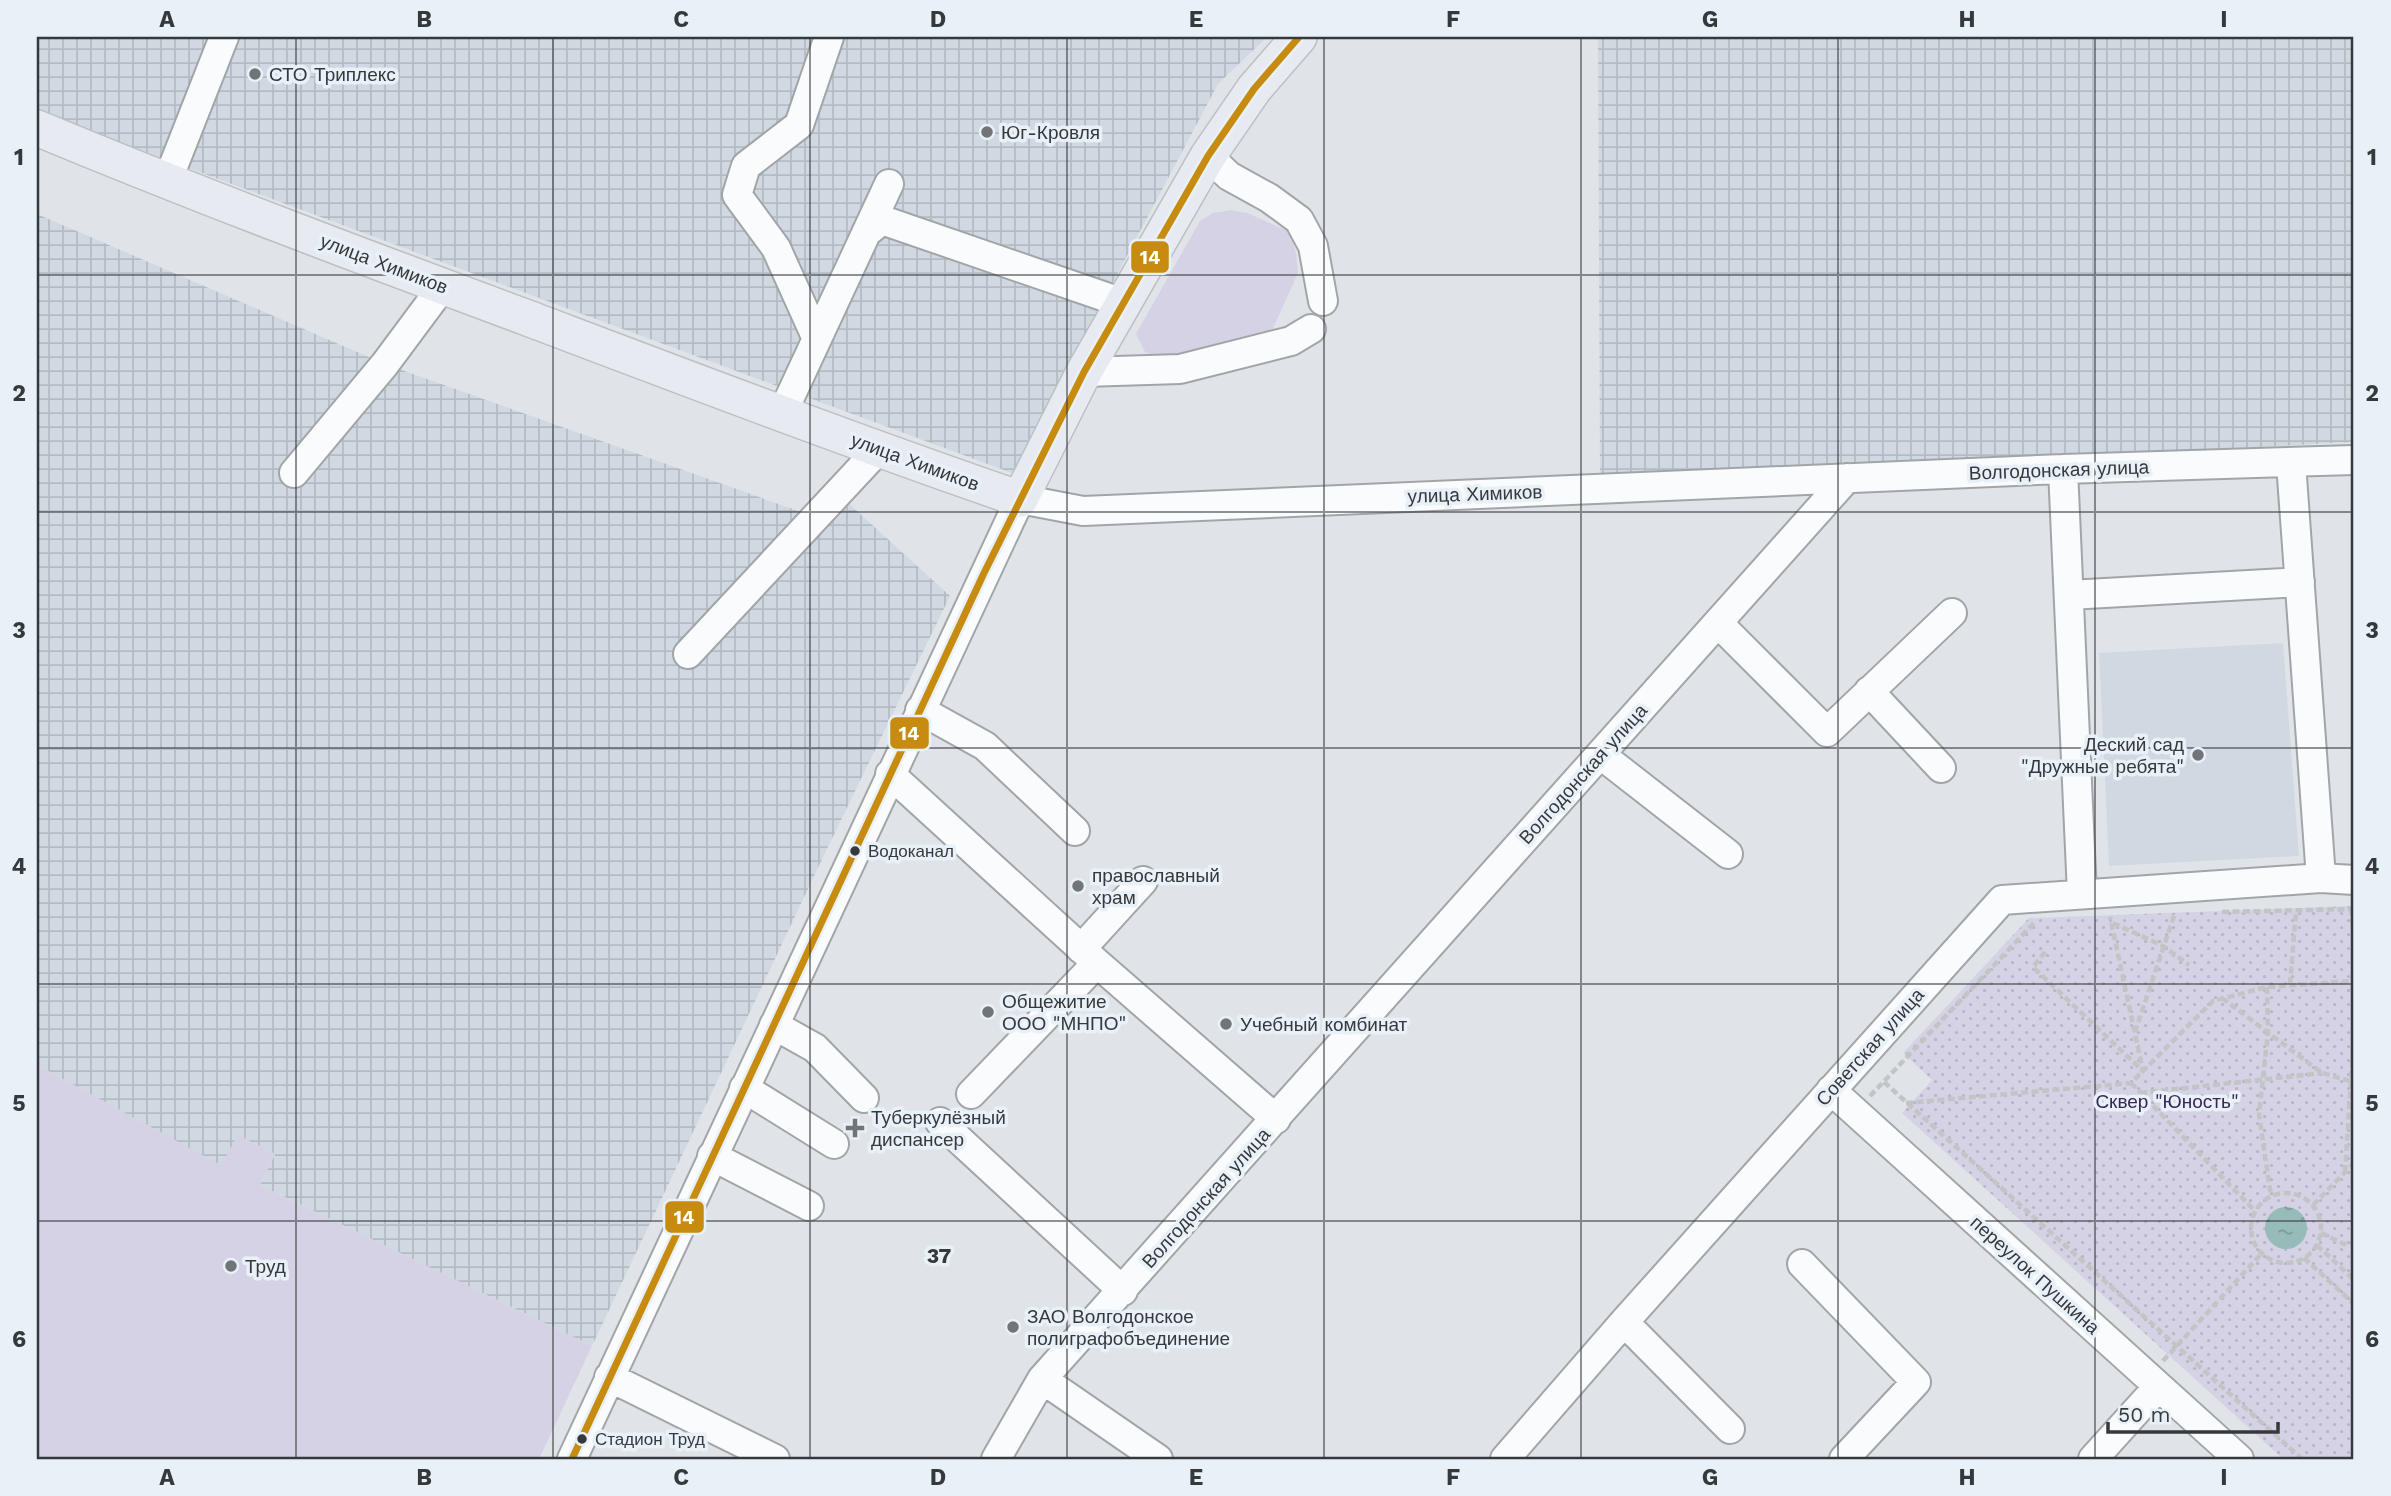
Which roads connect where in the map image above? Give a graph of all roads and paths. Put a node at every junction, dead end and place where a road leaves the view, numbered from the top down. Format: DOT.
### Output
graph roads {
  1 [pos="224,37"];
  2 [pos="829,37"];
  3 [pos="1299,37"];
  4 [pos="37,128"];
  5 [pos="1208,156"];
  6 [pos="167,182"];
  7 [pos="889,184"];
  8 [pos="866,233"];
  9 [pos="443,286"];
  10 [pos="1323,301"];
  11 [pos="1122,303"];
  12 [pos="1311,329"];
  13 [pos="817,339"];
  14 [pos="1084,372"];
  15 [pos="782,414"];
  16 [pos="879,449"];
  17 [pos="2354,460"];
  18 [pos="2291,463"];
  19 [pos="2063,469"];
  20 [pos="294,472"];
  21 [pos="1847,478"];
  22 [pos="1020,499"];
  23 [pos="2300,582"];
  24 [pos="2069,595"];
  25 [pos="1952,613"];
  26 [pos="1718,623"];
  27 [pos="688,654"];
  28 [pos="1869,691"];
  29 [pos="920,710"];
  30 [pos="1601,755"];
  31 [pos="1941,768"];
  32 [pos="890,774"];
  33 [pos="1075,831"];
  34 [pos="1728,854"];
  35 [pos="2321,878"];
  36 [pos="1143,880"];
  37 [pos="2354,880"];
  38 [pos="2090,905"];
  39 [pos="2353,909"];
  40 [pos="2297,911"];
  41 [pos="2216,912"];
  42 [pos="2162,914"];
  43 [pos="2110,915"];
  44 [pos="2123,915"];
  45 [pos="2048,921"];
  46 [pos="2112,923"];
  47 [pos="2354,937"];
  48 [pos="2163,946"];
  49 [pos="2045,952"];
  50 [pos="1089,956"];
  51 [pos="2189,965"];
  52 [pos="2354,981"];
  53 [pos="2290,984"];
  54 [pos="2267,986"];
  55 [pos="2222,998"];
  56 [pos="774,1025"];
  57 [pos="2134,1032"];
  58 [pos="2268,1032"];
  59 [pos="2354,1036"];
  60 [pos="2143,1071"];
  61 [pos="2322,1073"];
  62 [pos="2264,1080"];
  63 [pos="2131,1083"];
  64 [pos="2352,1083"];
  65 [pos="744,1088"];
  66 [pos="1831,1090"];
  67 [pos="2140,1093"];
  68 [pos="971,1094"];
  69 [pos="864,1098"];
  70 [pos="1905,1103"];
  71 [pos="1276,1119"];
  72 [pos="940,1122"];
  73 [pos="834,1144"];
  74 [pos="712,1156"];
  75 [pos="2354,1163"];
  76 [pos="2345,1172"];
  77 [pos="2271,1196"];
  78 [pos="2313,1205"];
  79 [pos="809,1206"];
  80 [pos="2255,1211"];
  81 [pos="2321,1233"];
  82 [pos="2354,1243"];
  83 [pos="2317,1245"];
  84 [pos="2262,1253"];
  85 [pos="2304,1258"];
  86 [pos="1802,1264"];
  87 [pos="2354,1280"];
  88 [pos="1123,1292"];
  89 [pos="2354,1304"];
  90 [pos="1624,1322"];
  91 [pos="2176,1346"];
  92 [pos="610,1377"];
  93 [pos="1042,1379"];
  94 [pos="2158,1387"];
  95 [pos="1730,1429"];
  96 [pos="572,1459"];
  97 [pos="775,1459"];
  98 [pos="996,1459"];
  99 [pos="1158,1459"];
  100 [pos="1504,1459"];
  101 [pos="1844,1459"];
  102 [pos="2093,1459"];
  103 [pos="2239,1459"];
  104 [pos="2302,1459"];
  1 -- 6 [label="street"];
  2 -- 13 [label="street"];
  3 -- 5 [label="main road"];
  4 -- 6 [label="main road, улица Химиков"];
  5 -- 10 [label="street"];
  5 -- 11 [label="main road"];
  6 -- 9 [label="main road, улица Химиков"];
  7 -- 8 [label="street"];
  8 -- 11 [label="street"];
  8 -- 13 [label="street"];
  9 -- 15 [label="main road, улица Химиков"];
  9 -- 20 [label="street"];
  11 -- 14 [label="main road"];
  12 -- 14 [label="street"];
  13 -- 15 [label="street"];
  14 -- 22 [label="main road"];
  15 -- 16 [label="main road, улица Химиков"];
  16 -- 22 [label="main road, улица Химиков"];
  16 -- 27 [label="street"];
  17 -- 18 [label="street, Волгодонская улица"];
  18 -- 19 [label="street, Волгодонская улица"];
  18 -- 23 [label="street"];
  19 -- 21 [label="street, Волгодонская улица"];
  19 -- 24 [label="street"];
  21 -- 22 [label="street, улица Химиков"];
  21 -- 26 [label="street, Волгодонская улица"];
  22 -- 29 [label="street"];
  23 -- 24 [label="street"];
  23 -- 35 [label="street"];
  24 -- 38 [label="street"];
  25 -- 28 [label="street"];
  26 -- 28 [label="street"];
  26 -- 30 [label="street, Волгодонская улица"];
  28 -- 31 [label="street"];
  29 -- 32 [label="street"];
  29 -- 33 [label="street"];
  30 -- 34 [label="street"];
  30 -- 71 [label="street, Волгодонская улица"];
  32 -- 50 [label="street"];
  32 -- 56 [label="street"];
  35 -- 37 [label="street, Советская улица"];
  35 -- 38 [label="street, Советская улица"];
  36 -- 50 [label="street"];
  38 -- 43 [label="path"];
  38 -- 66 [label="street, Советская улица"];
  39 -- 40 [label="path"];
  39 -- 47 [label="path"];
  40 -- 41 [label="path"];
  40 -- 53 [label="path"];
  42 -- 48 [label="path"];
  43 -- 44 [label="path"];
  43 -- 46 [label="path"];
  45 -- 70 [label="path"];
  46 -- 48 [label="path"];
  46 -- 57 [label="path"];
  48 -- 51 [label="path"];
  48 -- 57 [label="path"];
  49 -- 60 [label="path"];
  50 -- 68 [label="street"];
  50 -- 71 [label="street"];
  52 -- 53 [label="path"];
  53 -- 54 [label="path"];
  54 -- 55 [label="path"];
  54 -- 58 [label="path"];
  55 -- 58 [label="path"];
  55 -- 60 [label="path"];
  56 -- 65 [label="street"];
  56 -- 69 [label="street"];
  57 -- 60 [label="path"];
  58 -- 61 [label="path"];
  58 -- 62 [label="path"];
  59 -- 64 [label="path"];
  60 -- 63 [label="path"];
  61 -- 62 [label="path"];
  61 -- 64 [label="path"];
  62 -- 67 [label="path"];
  62 -- 77 [label="path"];
  63 -- 67 [label="path"];
  63 -- 70 [label="path"];
  64 -- 76 [label="path"];
  65 -- 73 [label="street"];
  65 -- 74 [label="street"];
  66 -- 90 [label="street, Советская улица"];
  66 -- 94 [label="street, переулок Пушкина"];
  67 -- 80 [label="path"];
  70 -- 91 [label="path"];
  71 -- 88 [label="street, Волгодонская улица"];
  72 -- 88 [label="street"];
  74 -- 79 [label="street"];
  74 -- 92 [label="street"];
  75 -- 76 [label="path"];
  76 -- 78 [label="path"];
  77 -- 78 [label="path"];
  77 -- 80 [label="path"];
  78 -- 81 [label="path"];
  80 -- 84 [label="path"];
  81 -- 82 [label="path"];
  81 -- 83 [label="path"];
  83 -- 85 [label="path"];
  83 -- 87 [label="path"];
  84 -- 85 [label="path"];
  84 -- 91 [label="path"];
  85 -- 89 [label="path"];
  86 -- 101 [label="street"];
  88 -- 93 [label="street, Волгодонская улица"];
  90 -- 95 [label="street"];
  90 -- 100 [label="street, Советская улица"];
  91 -- 94 [label="path"];
  91 -- 104 [label="path"];
  92 -- 96 [label="street"];
  92 -- 97 [label="street"];
  93 -- 98 [label="street, Волгодонская улица"];
  93 -- 99 [label="street"];
  94 -- 102 [label="street"];
  94 -- 103 [label="street, переулок Пушкина"];
}
